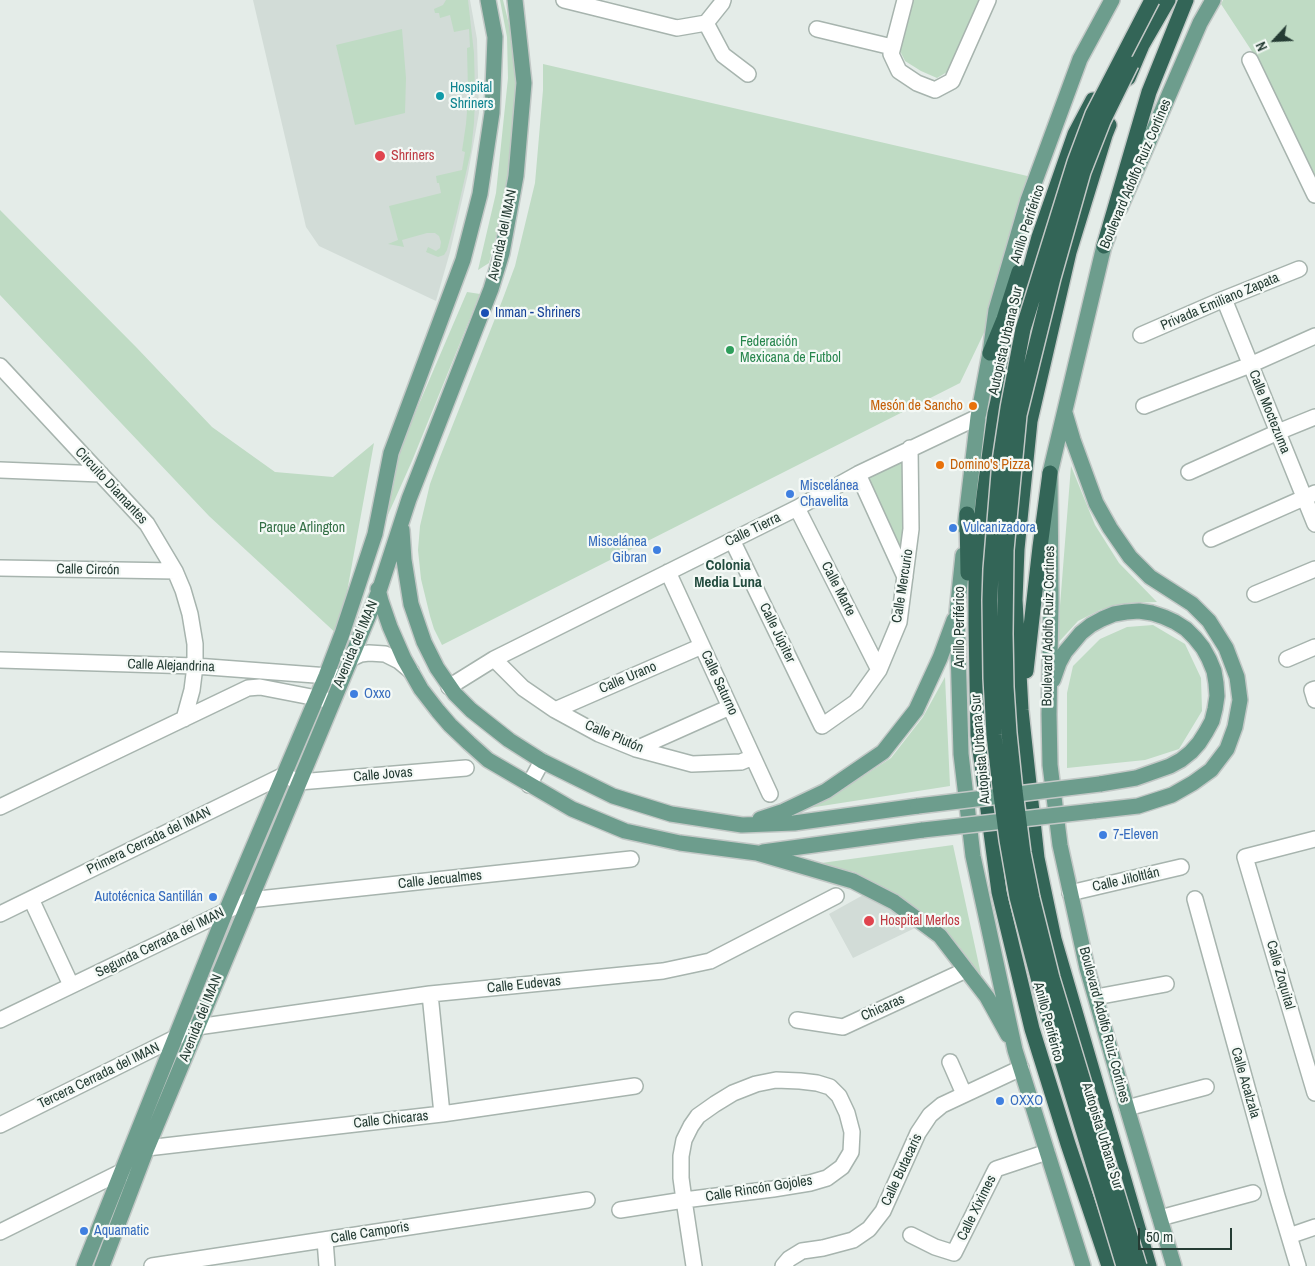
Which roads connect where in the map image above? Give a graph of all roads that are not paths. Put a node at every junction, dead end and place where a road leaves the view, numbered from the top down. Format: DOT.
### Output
graph roads {
  1 [pos="488,0"];
  2 [pos="516,0"];
  3 [pos="564,0"];
  4 [pos="723,0"];
  5 [pos="904,0"];
  6 [pos="988,0"];
  7 [pos="1112,0"];
  8 [pos="1146,0"];
  9 [pos="1152,0"];
  10 [pos="1163,0"];
  11 [pos="1168,0"];
  12 [pos="1186,0"];
  13 [pos="1213,0"];
  14 [pos="706,23"];
  15 [pos="817,29"];
  16 [pos="892,47"];
  17 [pos="1250,60"];
  18 [pos="748,74"];
  19 [pos="1075,134"];
  20 [pos="1315,195"];
  21 [pos="1104,246"];
  22 [pos="1299,269"];
  23 [pos="1224,299"];
  24 [pos="1141,335"];
  25 [pos="1315,336"];
  26 [pos="990,353"];
  27 [pos="1250,365"];
  28 [pos="0,366"];
  29 [pos="1144,406"];
  30 [pos="1064,411"];
  31 [pos="978,417"];
  32 [pos="1315,417"];
  33 [pos="1278,432"];
  34 [pos="910,448"];
  35 [pos="0,470"];
  36 [pos="1189,472"];
  37 [pos="1050,473"];
  38 [pos="101,474"];
  39 [pos="858,474"];
  40 [pos="1310,495"];
  41 [pos="798,508"];
  42 [pos="967,514"];
  43 [pos="402,518"];
  44 [pos="1315,524"];
  45 [pos="375,534"];
  46 [pos="1211,539"];
  47 [pos="732,540"];
  48 [pos="0,568"];
  49 [pos="1315,569"];
  50 [pos="175,571"];
  51 [pos="668,572"];
  52 [pos="905,577"];
  53 [pos="379,591"];
  54 [pos="1255,594"];
  55 [pos="957,612"];
  56 [pos="702,646"];
  57 [pos="1315,647"];
  58 [pos="350,659"];
  59 [pos="494,659"];
  60 [pos="0,660"];
  61 [pos="1287,660"];
  62 [pos="195,666"];
  63 [pos="879,670"];
  64 [pos="261,671"];
  65 [pos="411,672"];
  66 [pos="326,676"];
  67 [pos="342,677"];
  68 [pos="260,687"];
  69 [pos="449,687"];
  70 [pos="316,698"];
  71 [pos="332,701"];
  72 [pos="730,707"];
  73 [pos="555,710"];
  74 [pos="1021,710"];
  75 [pos="1048,714"];
  76 [pos="184,719"];
  77 [pos="822,726"];
  78 [pos="978,735"];
  79 [pos="636,749"];
  80 [pos="753,757"];
  81 [pos="542,760"];
  82 [pos="466,768"];
  83 [pos="284,776"];
  84 [pos="299,782"];
  85 [pos="529,784"];
  86 [pos="770,794"];
  87 [pos="0,807"];
  88 [pos="742,825"];
  89 [pos="1315,838"];
  90 [pos="757,853"];
  91 [pos="631,859"];
  92 [pos="1181,867"];
  93 [pos="1070,893"];
  94 [pos="836,896"];
  95 [pos="30,899"];
  96 [pos="1195,899"];
  97 [pos="249,900"];
  98 [pos="226,911"];
  99 [pos="0,914"];
  100 [pos="966,970"];
  101 [pos="1166,984"];
  102 [pos="71,985"];
  103 [pos="430,994"];
  104 [pos="1096,997"];
  105 [pos="0,1020"];
  106 [pos="797,1020"];
  107 [pos="197,1027"];
  108 [pos="175,1038"];
  109 [pos="1016,1050"];
  110 [pos="950,1062"];
  111 [pos="1021,1068"];
  112 [pos="635,1086"];
  113 [pos="1206,1087"];
  114 [pos="964,1094"];
  115 [pos="1315,1094"];
  116 [pos="1127,1108"];
  117 [pos="442,1114"];
  118 [pos="0,1125"];
  119 [pos="140,1146"];
  120 [pos="1047,1152"];
  121 [pos="121,1172"];
  122 [pos="137,1177"];
  123 [pos="1253,1193"];
  124 [pos="588,1200"];
  125 [pos="684,1200"];
  126 [pos="620,1210"];
  127 [pos="1160,1218"];
  128 [pos="1315,1227"];
  129 [pos="0,1232"];
  130 [pos="911,1235"];
  131 [pos="1288,1236"];
  132 [pos="325,1240"];
  133 [pos="84,1266"];
  134 [pos="102,1266"];
  135 [pos="152,1266"];
  136 [pos="327,1266"];
  137 [pos="694,1266"];
  138 [pos="783,1266"];
  139 [pos="1083,1266"];
  140 [pos="1109,1266"];
  141 [pos="1124,1266"];
  142 [pos="1139,1266"];
  143 [pos="1149,1266"];
  144 [pos="1174,1266"];
  145 [pos="1298,1266"];
  1 -- 45 [label="main road, Avenida del IMAN"];
  2 -- 43 [label="main road, Avenida del IMAN"];
  3 -- 14 [label="street"];
  4 -- 14 [label="street"];
  5 -- 16 [label="street"];
  6 -- 16 [label="street"];
  7 -- 26 [label="main road"];
  8 -- 19 [label="highway, Anillo Periférico"];
  9 -- 141 [label="highway, Autopista Urbana Sur, bridge"];
  10 -- 142 [label="highway, Autopista Urbana Sur, bridge"];
  11 -- 74 [label="highway, Anillo Periférico"];
  12 -- 21 [label="highway"];
  13 -- 21 [label="main road, Boulevard Adolfo Ruiz Cortines"];
  14 -- 18 [label="street"];
  15 -- 16 [label="street"];
  17 -- 20 [label="street"];
  19 -- 26 [label="highway"];
  19 -- 78 [label="highway, Anillo Periférico"];
  21 -- 30 [label="main road, Boulevard Adolfo Ruiz Cortines"];
  22 -- 23 [label="street, Privada Emiliano Zapata"];
  23 -- 24 [label="street, Privada Emiliano Zapata"];
  23 -- 27 [label="street, Calle Moctezuma"];
  25 -- 27 [label="street"];
  26 -- 31 [label="main road"];
  27 -- 29 [label="street"];
  27 -- 33 [label="street, Calle Moctezuma"];
  28 -- 38 [label="street, Circuito Diamantes"];
  30 -- 37 [label="main road, Boulevard Adolfo Ruiz Cortines"];
  30 -- 90 [label="main road, bridge"];
  31 -- 34 [label="street, Calle Tierra"];
  31 -- 42 [label="main road"];
  32 -- 33 [label="street"];
  33 -- 36 [label="street"];
  33 -- 40 [label="street, Calle Moctezuma"];
  34 -- 39 [label="street, Calle Tierra"];
  34 -- 52 [label="street, Calle Mercurio"];
  35 -- 38 [label="street"];
  37 -- 74 [label="highway"];
  37 -- 75 [label="main road, Boulevard Adolfo Ruiz Cortines"];
  38 -- 50 [label="street, Circuito Diamantes"];
  39 -- 41 [label="street, Calle Tierra"];
  39 -- 52 [label="street"];
  40 -- 44 [label="street, Calle Moctezuma"];
  40 -- 46 [label="street"];
  41 -- 47 [label="street, Calle Tierra"];
  41 -- 63 [label="street, Calle Marte"];
  42 -- 55 [label="main road"];
  42 -- 78 [label="highway"];
  43 -- 53 [label="main road, Avenida del IMAN"];
  43 -- 69 [label="main road"];
  45 -- 53 [label="main road"];
  45 -- 66 [label="main road, Avenida del IMAN"];
  47 -- 51 [label="street, Calle Tierra"];
  47 -- 77 [label="street, Calle Júpiter"];
  48 -- 50 [label="street, Calle Circón"];
  49 -- 54 [label="street"];
  50 -- 62 [label="street, Circuito Diamantes"];
  51 -- 56 [label="street, Calle Saturno"];
  51 -- 59 [label="street, Calle Tierra"];
  52 -- 63 [label="street, Calle Mercurio"];
  53 -- 58 [label="main road, Avenida del IMAN"];
  53 -- 65 [label="main road"];
  55 -- 88 [label="main road"];
  55 -- 109 [label="main road"];
  56 -- 72 [label="street, Calle Saturno"];
  56 -- 73 [label="street, Calle Urano"];
  57 -- 61 [label="street"];
  58 -- 65 [label="street"];
  58 -- 67 [label="main road, Avenida del IMAN"];
  59 -- 69 [label="street, Calle Tierra"];
  59 -- 73 [label="street, Calle Plutón"];
  60 -- 62 [label="street, Calle Alejandrina"];
  62 -- 64 [label="street, Calle Alejandrina"];
  62 -- 76 [label="street, Circuito Diamantes"];
  63 -- 77 [label="street, Calle Mercurio"];
  64 -- 66 [label="street, Calle Alejandrina"];
  64 -- 68 [label="street"];
  65 -- 85 [label="main road"];
  66 -- 67 [label="street, Calle Alejandrina"];
  66 -- 70 [label="main road, Avenida del IMAN"];
  67 -- 71 [label="main road, Avenida del IMAN"];
  68 -- 70 [label="street"];
  68 -- 76 [label="street"];
  69 -- 81 [label="main road"];
  70 -- 71 [label="street"];
  70 -- 83 [label="main road, Avenida del IMAN"];
  71 -- 84 [label="main road, Avenida del IMAN"];
  72 -- 79 [label="street"];
  72 -- 80 [label="street, Calle Saturno"];
  73 -- 79 [label="street, Calle Plutón"];
  74 -- 143 [label="highway, Anillo Periférico"];
  75 -- 88 [label="main road, bridge"];
  75 -- 93 [label="main road, Boulevard Adolfo Ruiz Cortines"];
  76 -- 87 [label="street"];
  78 -- 140 [label="highway, Anillo Periférico"];
  79 -- 80 [label="street, Calle Plutón"];
  80 -- 86 [label="street, Calle Saturno"];
  81 -- 85 [label="street"];
  81 -- 88 [label="main road"];
  82 -- 84 [label="street, Calle Jovas"];
  83 -- 84 [label="street"];
  83 -- 95 [label="street, Primera Cerrada del IMAN"];
  83 -- 98 [label="main road, Avenida del IMAN"];
  84 -- 97 [label="main road, Avenida del IMAN"];
  85 -- 90 [label="main road"];
  89 -- 115 [label="street, Calle Zoquital"];
  90 -- 100 [label="main road"];
  91 -- 97 [label="street, Calle Jecualmes"];
  92 -- 93 [label="street, Calle Jiloltlán"];
  93 -- 104 [label="main road, Boulevard Adolfo Ruiz Cortines"];
  94 -- 103 [label="street, Calle Eudevas"];
  95 -- 99 [label="street, Primera Cerrada del IMAN"];
  95 -- 102 [label="street"];
  96 -- 131 [label="street, Calle Acalzala"];
  97 -- 98 [label="street, Segunda Cerrada del IMAN"];
  97 -- 107 [label="main road, Avenida del IMAN"];
  98 -- 102 [label="street, Segunda Cerrada del IMAN"];
  98 -- 108 [label="main road, Avenida del IMAN"];
  100 -- 106 [label="street, Chicaras"];
  100 -- 109 [label="main road"];
  101 -- 104 [label="street"];
  102 -- 105 [label="street, Segunda Cerrada del IMAN"];
  103 -- 107 [label="street, Calle Eudevas"];
  103 -- 117 [label="street"];
  104 -- 116 [label="main road, Boulevard Adolfo Ruiz Cortines"];
  107 -- 108 [label="street, Tercera Cerrada del IMAN"];
  107 -- 119 [label="main road, Avenida del IMAN"];
  108 -- 118 [label="street, Tercera Cerrada del IMAN"];
  108 -- 119 [label="main road, Avenida del IMAN"];
  109 -- 111 [label="main road"];
  110 -- 114 [label="street"];
  111 -- 114 [label="street, Calle Butacaris"];
  111 -- 120 [label="main road"];
  112 -- 117 [label="street, Calle Chicaras"];
  113 -- 116 [label="street"];
  114 -- 138 [label="street, Calle Butacaris"];
  116 -- 127 [label="main road, Boulevard Adolfo Ruiz Cortines"];
  117 -- 119 [label="street, Calle Chicaras"];
  119 -- 121 [label="main road, Avenida del IMAN"];
  119 -- 122 [label="main road, Avenida del IMAN"];
  120 -- 130 [label="street, Calle Xiximes"];
  120 -- 139 [label="main road"];
  121 -- 122 [label="street"];
  121 -- 129 [label="street"];
  121 -- 133 [label="main road, Avenida del IMAN"];
  122 -- 134 [label="main road, Avenida del IMAN"];
  123 -- 127 [label="street"];
  124 -- 132 [label="street, Calle Camporis"];
  125 -- 125 [label="street, Calle Rincón Gojoles"];
  125 -- 126 [label="street"];
  125 -- 137 [label="street, Calle Rincón Gojoles"];
  127 -- 144 [label="main road, Boulevard Adolfo Ruiz Cortines"];
  128 -- 131 [label="street"];
  131 -- 145 [label="street, Calle Acalzala"];
  132 -- 135 [label="street, Calle Camporis"];
  132 -- 136 [label="street"];
}
